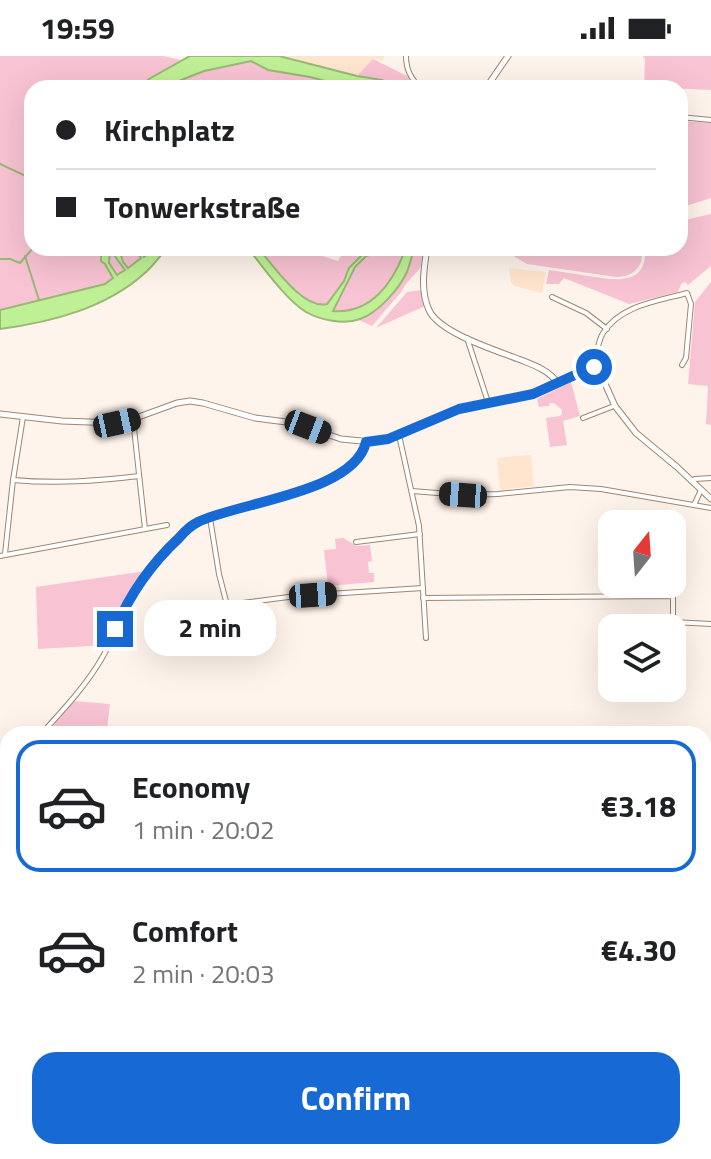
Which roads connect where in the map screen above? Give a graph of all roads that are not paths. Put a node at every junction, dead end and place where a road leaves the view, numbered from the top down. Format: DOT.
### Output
graph roads {
  1 [pos="406,56"];
  2 [pos="508,56"];
  3 [pos="413,80"];
  4 [pos="492,80"];
  5 [pos="688,118"];
  6 [pos="711,120"];
  7 [pos="426,256"];
  8 [pos="552,297"];
  9 [pos="607,329"];
  10 [pos="467,338"];
  11 [pos="682,365"];
  12 [pos="593,370"];
  13 [pos="558,383"];
  14 [pos="488,402"];
  15 [pos="615,406"];
  16 [pos="0,414"];
  17 [pos="23,417"];
  18 [pos="583,418"];
  19 [pos="133,419"];
  20 [pos="399,435"];
  21 [pos="366,442"];
  22 [pos="139,476"];
  23 [pos="711,478"];
  24 [pos="13,480"];
  25 [pos="691,481"];
  26 [pos="701,490"];
  27 [pos="412,491"];
  28 [pos="711,499"];
  29 [pos="694,505"];
  30 [pos="711,508"];
  31 [pos="210,518"];
  32 [pos="167,525"];
  33 [pos="145,529"];
  34 [pos="420,534"];
  35 [pos="356,542"];
  36 [pos="2,555"];
  37 [pos="423,588"];
  38 [pos="423,598"];
  39 [pos="711,624"];
  40 [pos="426,638"];
  41 [pos="48,726"];
  1 -- 3 [label="street"];
  2 -- 4 [label="street"];
  5 -- 6 [label="street"];
  7 -- 10 [label="street"];
  8 -- 9 [label="street"];
  9 -- 11 [label="street"];
  9 -- 12 [label="street"];
  10 -- 13 [label="street"];
  10 -- 14 [label="street"];
  12 -- 13 [label="street"];
  12 -- 15 [label="street"];
  13 -- 14 [label="street"];
  14 -- 20 [label="street"];
  15 -- 18 [label="street"];
  15 -- 25 [label="street"];
  16 -- 17 [label="street"];
  17 -- 19 [label="street"];
  17 -- 24 [label="street"];
  19 -- 21 [label="street"];
  19 -- 22 [label="street"];
  20 -- 21 [label="street"];
  20 -- 27 [label="street"];
  21 -- 31 [label="street"];
  22 -- 24 [label="street"];
  22 -- 33 [label="street"];
  23 -- 25 [label="street"];
  24 -- 36 [label="street"];
  25 -- 26 [label="street"];
  26 -- 28 [label="street"];
  26 -- 29 [label="street"];
  27 -- 29 [label="street"];
  27 -- 34 [label="street"];
  29 -- 30 [label="street"];
  31 -- 37 [label="street"];
  31 -- 41 [label="street"];
  32 -- 33 [label="street"];
  33 -- 36 [label="street"];
  34 -- 35 [label="street"];
  34 -- 37 [label="street"];
  37 -- 38 [label="street"];
  38 -- 39 [label="street"];
  38 -- 40 [label="street"];
}
